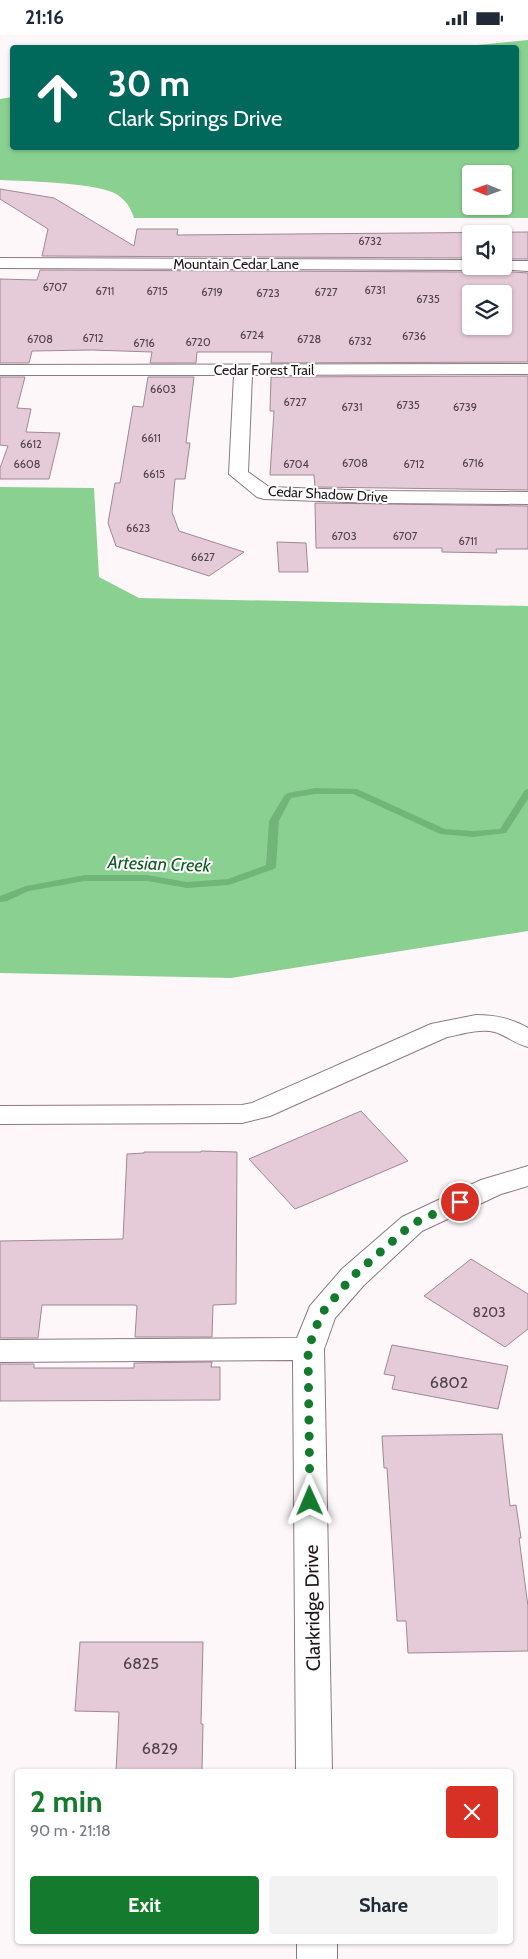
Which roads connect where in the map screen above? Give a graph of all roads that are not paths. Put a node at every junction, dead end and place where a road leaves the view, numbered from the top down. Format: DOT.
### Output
graph roads {
  1 [pos="0,263"];
  2 [pos="462,265"];
  3 [pos="512,266"];
  4 [pos="528,266"];
  5 [pos="528,369"];
  6 [pos="0,370"];
  7 [pos="243,370"];
  8 [pos="528,498"];
  9 [pos="528,1039"];
  10 [pos="0,1115"];
  11 [pos="528,1176"];
  12 [pos="308,1349"];
  13 [pos="0,1351"];
  14 [pos="314,1769"];
  15 [pos="316,1944"];
  16 [pos="317,1959"];
  1 -- 2 [label="street, Mountain Cedar Lane"];
  3 -- 4 [label="street"];
  5 -- 7 [label="street, Cedar Forest Trail"];
  6 -- 7 [label="street, Cedar Forest Trail"];
  7 -- 8 [label="street, Cedar Shadow Drive"];
  9 -- 10 [label="street"];
  11 -- 12 [label="street"];
  12 -- 13 [label="street"];
  12 -- 14 [label="street, Clarkridge Drive"];
  15 -- 16 [label="street"];
}
